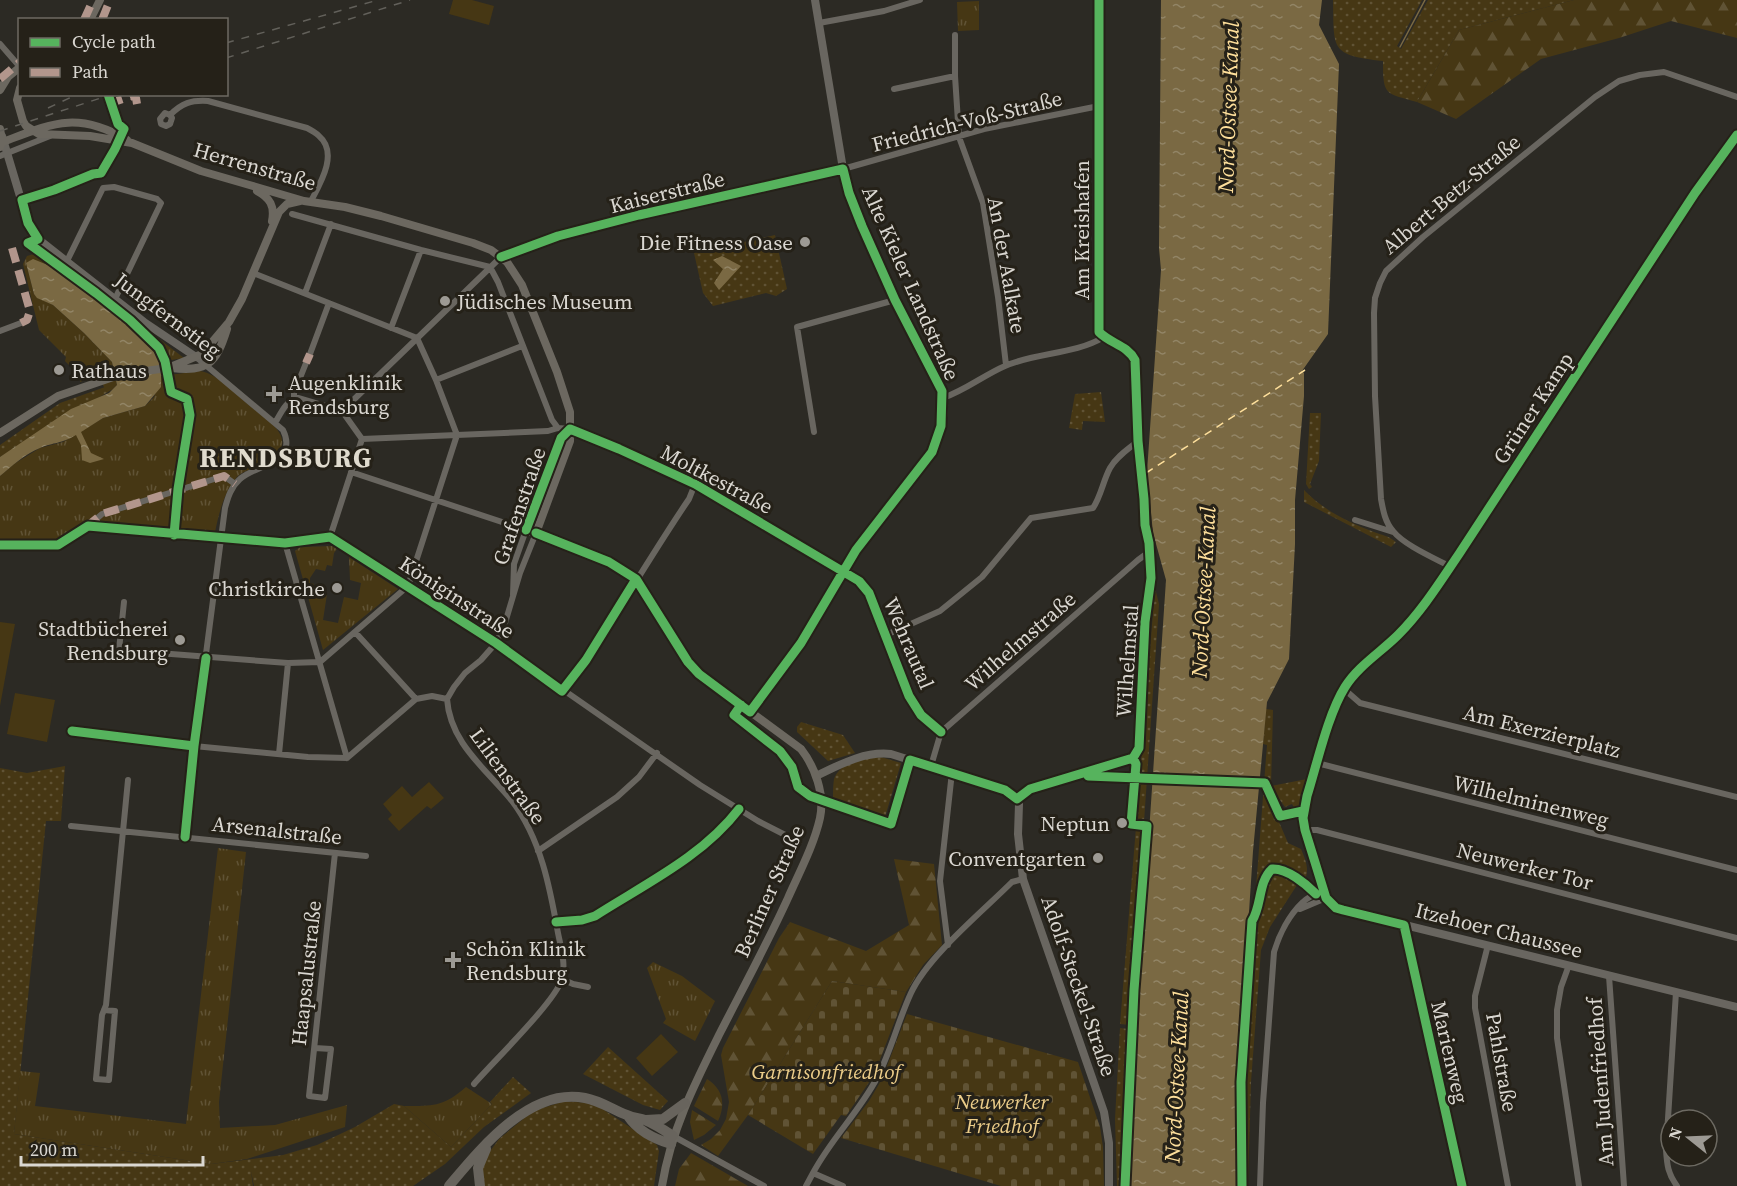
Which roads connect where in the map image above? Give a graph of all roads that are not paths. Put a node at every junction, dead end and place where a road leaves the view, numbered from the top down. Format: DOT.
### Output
graph roads {
  1 [pos="100,0"];
  2 [pos="815,0"];
  3 [pos="920,0"];
  4 [pos="1099,0"];
  5 [pos="91,18"];
  6 [pos="819,23"];
  7 [pos="955,35"];
  8 [pos="0,44"];
  9 [pos="18,65"];
  10 [pos="18,69"];
  11 [pos="955,76"];
  12 [pos="894,89"];
  13 [pos="0,90"];
  14 [pos="18,96"];
  15 [pos="1737,97"];
  16 [pos="1099,106"];
  17 [pos="170,115"];
  18 [pos="50,135"];
  19 [pos="1737,135"];
  20 [pos="959,137"];
  21 [pos="0,139"];
  22 [pos="132,143"];
  23 [pos="4,155"];
  24 [pos="843,169"];
  25 [pos="246,184"];
  26 [pos="308,201"];
  27 [pos="292,214"];
  28 [pos="331,224"];
  29 [pos="271,229"];
  30 [pos="421,250"];
  31 [pos="501,257"];
  32 [pos="67,261"];
  33 [pos="489,267"];
  34 [pos="253,273"];
  35 [pos="305,293"];
  36 [pos="115,299"];
  37 [pos="895,300"];
  38 [pos="329,303"];
  39 [pos="229,322"];
  40 [pos="21,323"];
  41 [pos="391,328"];
  42 [pos="0,331"];
  43 [pos="1104,337"];
  44 [pos="417,338"];
  45 [pos="522,346"];
  46 [pos="310,354"];
  47 [pos="196,357"];
  48 [pos="306,363"];
  49 [pos="1006,365"];
  50 [pos="208,366"];
  51 [pos="168,368"];
  52 [pos="436,380"];
  53 [pos="294,398"];
  54 [pos="943,398"];
  55 [pos="342,411"];
  56 [pos="274,423"];
  57 [pos="558,428"];
  58 [pos="570,429"];
  59 [pos="0,432"];
  60 [pos="814,432"];
  61 [pos="457,435"];
  62 [pos="362,439"];
  63 [pos="1138,441"];
  64 [pos="351,472"];
  65 [pos="235,484"];
  66 [pos="695,484"];
  67 [pos="437,501"];
  68 [pos="1355,520"];
  69 [pos="526,530"];
  70 [pos="1393,532"];
  71 [pos="536,534"];
  72 [pos="330,537"];
  73 [pos="221,539"];
  74 [pos="285,543"];
  75 [pos="2,545"];
  76 [pos="1149,552"];
  77 [pos="1451,567"];
  78 [pos="843,570"];
  79 [pos="636,579"];
  80 [pos="408,586"];
  81 [pos="513,595"];
  82 [pos="124,602"];
  83 [pos="355,632"];
  84 [pos="886,635"];
  85 [pos="496,643"];
  86 [pos="206,658"];
  87 [pos="320,662"];
  88 [pos="288,663"];
  89 [pos="1344,689"];
  90 [pos="562,691"];
  91 [pos="416,699"];
  92 [pos="447,699"];
  93 [pos="750,712"];
  94 [pos="941,732"];
  95 [pos="194,746"];
  96 [pos="657,753"];
  97 [pos="279,754"];
  98 [pos="347,759"];
  99 [pos="910,760"];
  100 [pos="1317,763"];
  101 [pos="931,766"];
  102 [pos="951,772"];
  103 [pos="816,776"];
  104 [pos="128,780"];
  105 [pos="1737,797"];
  106 [pos="1017,799"];
  107 [pos="739,809"];
  108 [pos="891,824"];
  109 [pos="70,826"];
  110 [pos="1305,830"];
  111 [pos="123,831"];
  112 [pos="185,837"];
  113 [pos="799,842"];
  114 [pos="538,851"];
  115 [pos="335,853"];
  116 [pos="366,856"];
  117 [pos="1737,870"];
  118 [pos="1023,879"];
  119 [pos="1325,894"];
  120 [pos="556,922"];
  121 [pos="1404,925"];
  122 [pos="1737,938"];
  123 [pos="948,945"];
  124 [pos="1488,945"];
  125 [pos="1569,966"];
  126 [pos="1609,976"];
  127 [pos="562,979"];
  128 [pos="588,987"];
  129 [pos="1676,992"];
  130 [pos="1737,1007"];
  131 [pos="104,1010"];
  132 [pos="315,1048"];
  133 [pos="474,1084"];
  134 [pos="685,1103"];
  135 [pos="628,1116"];
  136 [pos="645,1120"];
  137 [pos="672,1140"];
  138 [pos="490,1141"];
  139 [pos="813,1173"];
  140 [pos="449,1186"];
  141 [pos="480,1186"];
  142 [pos="662,1186"];
  143 [pos="764,1186"];
  144 [pos="806,1186"];
  145 [pos="843,1186"];
  146 [pos="1109,1186"];
  147 [pos="1260,1186"];
  148 [pos="1462,1186"];
  149 [pos="1508,1186"];
  150 [pos="1579,1186"];
  151 [pos="1624,1186"];
  152 [pos="1677,1186"];
  1 -- 5 [label="main road"];
  2 -- 6 [label="street, Alte Kieler Landstraße"];
  3 -- 6 [label="street"];
  4 -- 16 [label="street, Am Kreishafen"];
  6 -- 24 [label="street, Alte Kieler Landstraße"];
  7 -- 11 [label="street, An der Aalkate"];
  8 -- 9 [label="street"];
  10 -- 13 [label="main road"];
  11 -- 12 [label="street"];
  11 -- 20 [label="street, An der Aalkate"];
  14 -- 18 [label="main road"];
  15 -- 70 [label="street, Albert-Betz-Straße"];
  16 -- 20 [label="street, Friedrich-Voß-Straße"];
  16 -- 43 [label="street, Am Kreishafen"];
  17 -- 26 [label="street"];
  18 -- 22 [label="main road, Herrenstraße"];
  18 -- 23 [label="street, Herrenstraße"];
  19 -- 77 [label="street, Grüner Kamp"];
  20 -- 24 [label="street, Friedrich-Voß-Straße"];
  20 -- 49 [label="street, An der Aalkate"];
  21 -- 22 [label="main road"];
  21 -- 23 [label="street"];
  22 -- 25 [label="main road, Herrenstraße"];
  23 -- 32 [label="street, Jungfernstieg"];
  24 -- 31 [label="street, Kaiserstraße"];
  24 -- 37 [label="street, Alte Kieler Landstraße"];
  25 -- 26 [label="main road, Herrenstraße"];
  25 -- 29 [label="main road"];
  26 -- 29 [label="main road"];
  26 -- 31 [label="main road, Herrenstraße"];
  27 -- 28 [label="street, Herrenstraße"];
  28 -- 30 [label="street, Herrenstraße"];
  28 -- 35 [label="street"];
  29 -- 34 [label="main road"];
  30 -- 33 [label="street, Herrenstraße"];
  30 -- 41 [label="street"];
  31 -- 33 [label="street, Kaiserstraße"];
  31 -- 58 [label="main road"];
  32 -- 36 [label="street, Jungfernstieg"];
  32 -- 36 [label="street"];
  33 -- 44 [label="street, Kaiserstraße"];
  33 -- 45 [label="street"];
  34 -- 35 [label="street"];
  34 -- 39 [label="main road"];
  35 -- 38 [label="street"];
  36 -- 47 [label="street, Jungfernstieg"];
  37 -- 54 [label="street, Alte Kieler Landstraße"];
  37 -- 60 [label="street"];
  38 -- 41 [label="street"];
  38 -- 46 [label="street"];
  39 -- 47 [label="main road"];
  39 -- 50 [label="main road"];
  40 -- 42 [label="street"];
  41 -- 44 [label="street"];
  43 -- 49 [label="street"];
  43 -- 63 [label="street"];
  44 -- 52 [label="street"];
  44 -- 55 [label="street, Kaiserstraße"];
  45 -- 52 [label="street"];
  45 -- 57 [label="street"];
  47 -- 50 [label="street, Jungfernstieg"];
  47 -- 51 [label="main road"];
  48 -- 53 [label="street"];
  49 -- 54 [label="street"];
  50 -- 51 [label="main road"];
  50 -- 56 [label="street, Jungfernstieg"];
  51 -- 59 [label="main road"];
  52 -- 61 [label="street"];
  53 -- 55 [label="street"];
  53 -- 56 [label="street"];
  54 -- 78 [label="street, Alte Kieler Landstraße"];
  55 -- 62 [label="street"];
  56 -- 65 [label="street"];
  57 -- 58 [label="street, Moltkestraße"];
  57 -- 61 [label="street, Moltkestraße"];
  58 -- 66 [label="street, Moltkestraße"];
  58 -- 69 [label="main road, Grafenstraße"];
  58 -- 71 [label="main road, Grafenstraße"];
  61 -- 62 [label="street, Moltkestraße"];
  61 -- 67 [label="street"];
  62 -- 64 [label="street"];
  63 -- 76 [label="street, Wilhelmstal"];
  63 -- 84 [label="street"];
  64 -- 67 [label="street"];
  64 -- 72 [label="street"];
  65 -- 73 [label="street, Arsenalstraße"];
  65 -- 75 [label="street"];
  66 -- 78 [label="street, Moltkestraße"];
  66 -- 79 [label="street"];
  67 -- 69 [label="street"];
  67 -- 80 [label="street"];
  68 -- 70 [label="street"];
  69 -- 71 [label="main road"];
  69 -- 81 [label="street, Grafenstraße"];
  70 -- 77 [label="street"];
  71 -- 79 [label="main road"];
  71 -- 81 [label="street, Grafenstraße"];
  72 -- 74 [label="street"];
  72 -- 80 [label="street, Königinstraße"];
  73 -- 74 [label="street"];
  73 -- 86 [label="street, Arsenalstraße"];
  74 -- 87 [label="street"];
  76 -- 94 [label="street, Wilhelmstraße"];
  76 -- 106 [label="street, Wilhelmstal"];
  77 -- 89 [label="street, Grüner Kamp"];
  78 -- 84 [label="street, Wehrautal"];
  78 -- 93 [label="street, Alte Kieler Landstraße"];
  79 -- 90 [label="street"];
  79 -- 93 [label="main road, Berliner Straße"];
  80 -- 83 [label="street"];
  80 -- 85 [label="street, Königinstraße"];
  81 -- 85 [label="street, Grafenstraße"];
  82 -- 86 [label="street"];
  83 -- 87 [label="street"];
  83 -- 91 [label="street"];
  84 -- 94 [label="street, Wehrautal"];
  85 -- 90 [label="street, Königinstraße"];
  85 -- 92 [label="street"];
  86 -- 88 [label="street"];
  86 -- 95 [label="street, Arsenalstraße"];
  87 -- 88 [label="street"];
  87 -- 98 [label="street"];
  88 -- 97 [label="street"];
  89 -- 100 [label="street, Grüner Kamp"];
  89 -- 105 [label="street, Am Exerzierplatz"];
  90 -- 96 [label="street, Königinstraße"];
  91 -- 92 [label="street"];
  91 -- 98 [label="street"];
  92 -- 114 [label="street, Lilienstraße"];
  93 -- 103 [label="main road, Berliner Straße"];
  94 -- 101 [label="street"];
  95 -- 97 [label="street"];
  95 -- 112 [label="street, Arsenalstraße"];
  96 -- 107 [label="street, Königinstraße"];
  96 -- 114 [label="street"];
  97 -- 98 [label="street"];
  99 -- 101 [label="street"];
  99 -- 103 [label="street"];
  99 -- 108 [label="street"];
  100 -- 110 [label="street, Grüner Kamp"];
  100 -- 117 [label="street, Wilhelminenweg"];
  101 -- 102 [label="street"];
  102 -- 106 [label="street"];
  102 -- 123 [label="street"];
  103 -- 134 [label="main road, Berliner Straße"];
  104 -- 111 [label="street"];
  106 -- 118 [label="street, Adolf-Steckel-Straße"];
  107 -- 113 [label="street, Königinstraße"];
  107 -- 120 [label="street"];
  109 -- 111 [label="street, Arsenalstraße"];
  110 -- 119 [label="street"];
  110 -- 122 [label="street, Neuwerker Tor"];
  111 -- 112 [label="street, Arsenalstraße"];
  111 -- 131 [label="street"];
  112 -- 115 [label="street, Arsenalstraße"];
  114 -- 120 [label="street, Lilienstraße"];
  115 -- 116 [label="street, Arsenalstraße"];
  115 -- 132 [label="street, Haapsalustraße"];
  118 -- 123 [label="street"];
  118 -- 146 [label="street, Adolf-Steckel-Straße"];
  119 -- 121 [label="street, Itzehoer Chaussee"];
  119 -- 147 [label="street"];
  120 -- 127 [label="street, Lilienstraße"];
  121 -- 124 [label="street, Itzehoer Chaussee"];
  121 -- 148 [label="street, Marienweg"];
  123 -- 139 [label="street"];
  124 -- 125 [label="street, Itzehoer Chaussee"];
  124 -- 149 [label="street, Pahlstraße"];
  125 -- 126 [label="street, Itzehoer Chaussee"];
  125 -- 150 [label="street"];
  126 -- 129 [label="street, Itzehoer Chaussee"];
  126 -- 151 [label="street, Am Judenfriedhof"];
  127 -- 128 [label="street"];
  127 -- 133 [label="street"];
  129 -- 130 [label="street, Itzehoer Chaussee"];
  129 -- 152 [label="street"];
  131 -- 131 [label="street"];
  132 -- 132 [label="street, Haapsalustraße"];
  134 -- 136 [label="highway"];
  134 -- 137 [label="main road, Berliner Straße"];
  135 -- 136 [label="highway"];
  135 -- 137 [label="highway"];
  135 -- 138 [label="highway"];
  136 -- 137 [label="highway"];
  137 -- 142 [label="main road, Berliner Straße"];
  137 -- 143 [label="street"];
  138 -- 140 [label="highway"];
  138 -- 141 [label="highway"];
  139 -- 144 [label="street"];
  139 -- 145 [label="street"];
}
